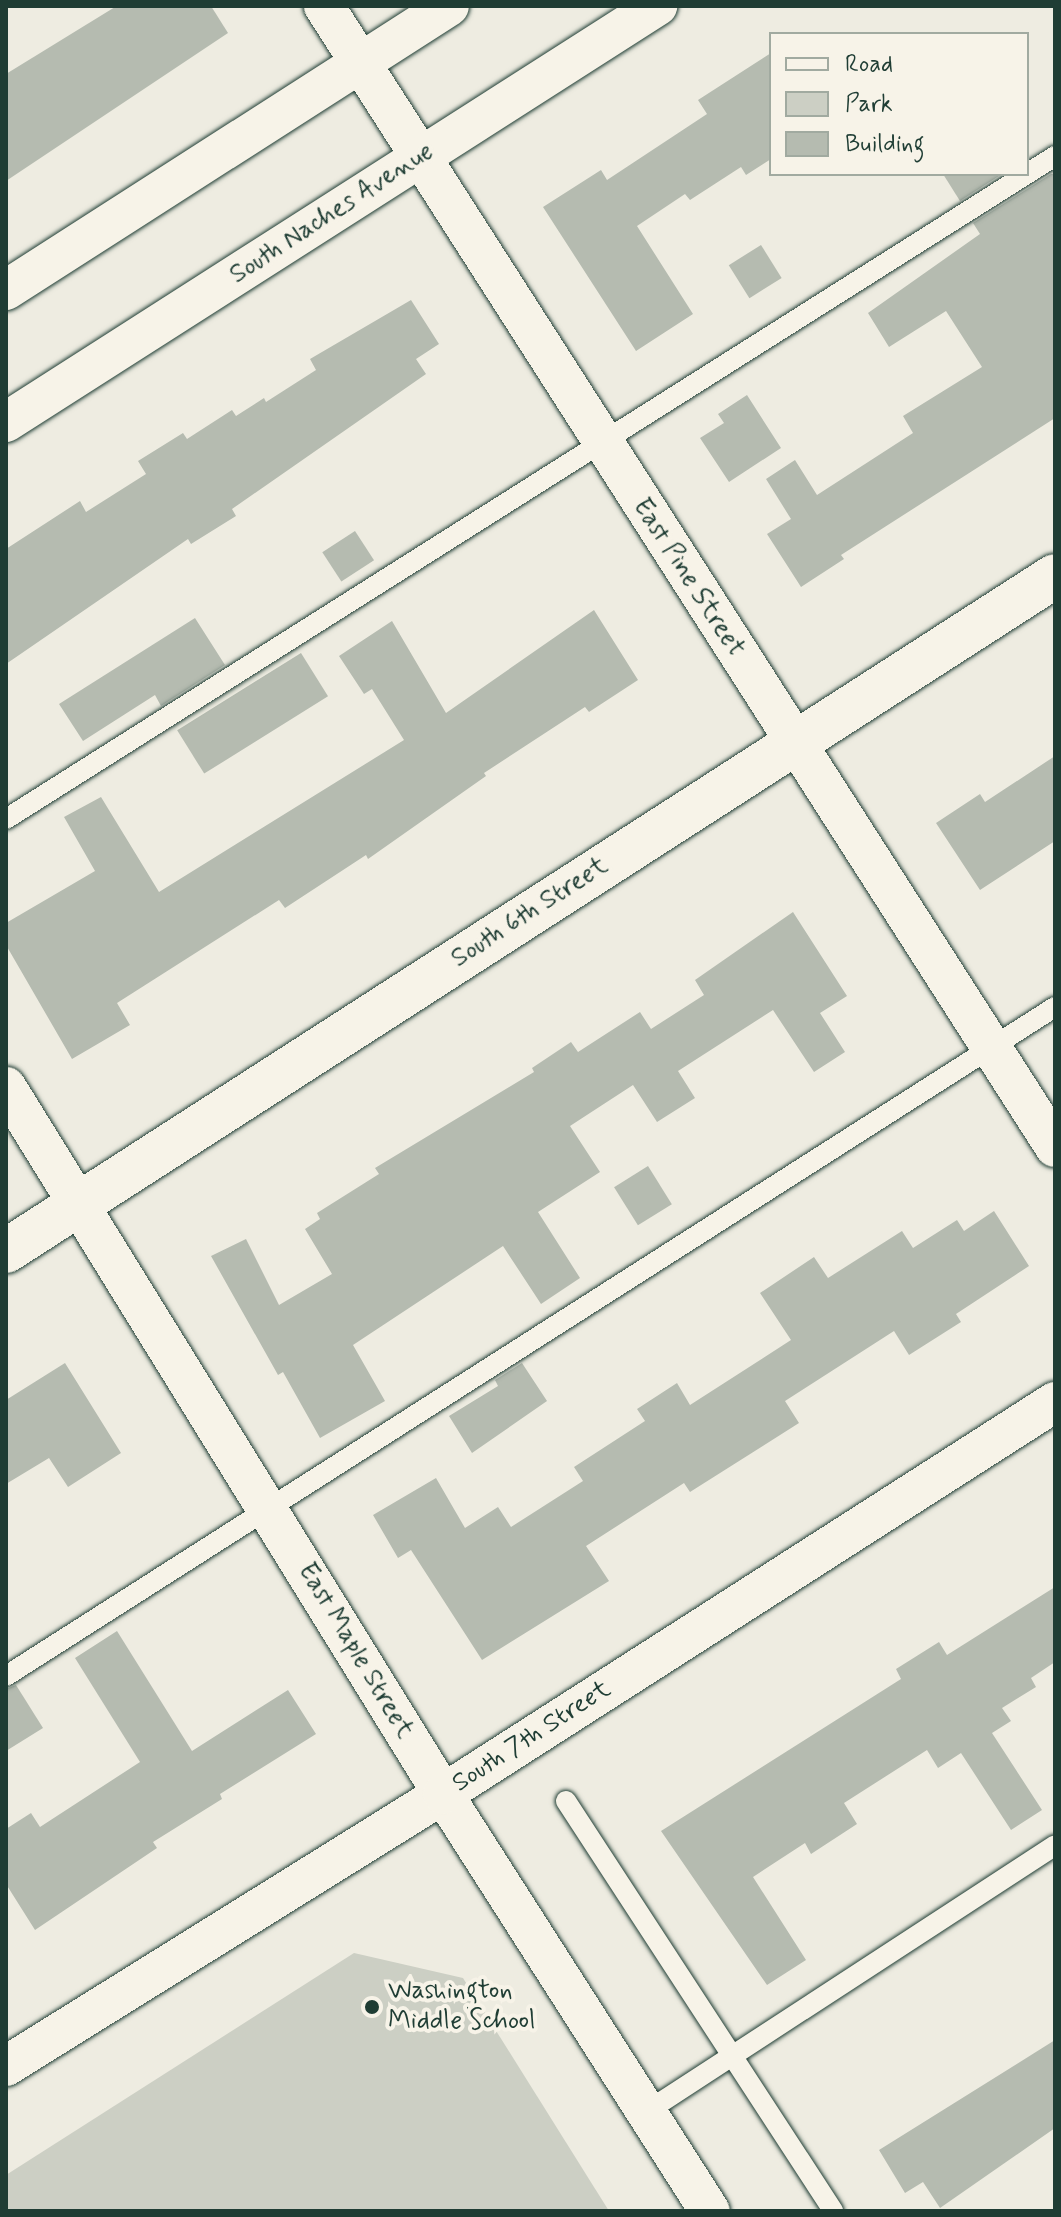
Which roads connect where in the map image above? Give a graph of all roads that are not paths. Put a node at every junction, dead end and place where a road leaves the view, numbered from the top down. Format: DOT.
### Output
graph roads {
  1 [pos="324,6"];
  2 [pos="449,6"];
  3 [pos="657,6"];
  4 [pos="359,62"];
  5 [pos="1055,156"];
  6 [pos="419,159"];
  7 [pos="1029,173"];
  8 [pos="1024,176"];
  9 [pos="6,290"];
  10 [pos="6,422"];
  11 [pos="602,444"];
  12 [pos="1055,576"];
  13 [pos="793,742"];
  14 [pos="6,819"];
  15 [pos="1055,1007"];
  16 [pos="991,1048"];
  17 [pos="6,1087"];
  18 [pos="1055,1147"];
  19 [pos="82,1203"];
  20 [pos="6,1251"];
  21 [pos="1055,1402"];
  22 [pos="268,1508"];
  23 [pos="6,1676"];
  24 [pos="443,1794"];
  25 [pos="566,1801"];
  26 [pos="1055,1845"];
  27 [pos="732,2056"];
  28 [pos="6,2066"];
  29 [pos="646,2112"];
  30 [pos="710,2211"];
  31 [pos="833,2211"];
  1 -- 4 [label="street, East Pine Street"];
  2 -- 4 [label="street"];
  3 -- 6 [label="street, South Naches Avenue"];
  4 -- 6 [label="street, East Pine Street"];
  4 -- 9 [label="street"];
  5 -- 7 [label="lane"];
  6 -- 10 [label="street, South Naches Avenue"];
  6 -- 11 [label="street, East Pine Street"];
  8 -- 11 [label="lane"];
  11 -- 13 [label="street, East Pine Street"];
  11 -- 14 [label="lane"];
  12 -- 13 [label="street, South 6th Street"];
  13 -- 16 [label="street, East Pine Street"];
  13 -- 19 [label="street, South 6th Street"];
  15 -- 16 [label="lane"];
  16 -- 18 [label="street, East Pine Street"];
  16 -- 22 [label="lane"];
  17 -- 19 [label="street, East Maple Street"];
  19 -- 20 [label="street, South 6th Street"];
  19 -- 22 [label="street, East Maple Street"];
  21 -- 24 [label="street, South 7th Street"];
  22 -- 23 [label="lane"];
  22 -- 24 [label="street, East Maple Street"];
  24 -- 28 [label="street, South 7th Street"];
  24 -- 29 [label="street, East Maple Street"];
  25 -- 27 [label="lane"];
  26 -- 27 [label="lane"];
  27 -- 29 [label="lane"];
  27 -- 31 [label="lane"];
  29 -- 30 [label="street, East Maple Street"];
}
